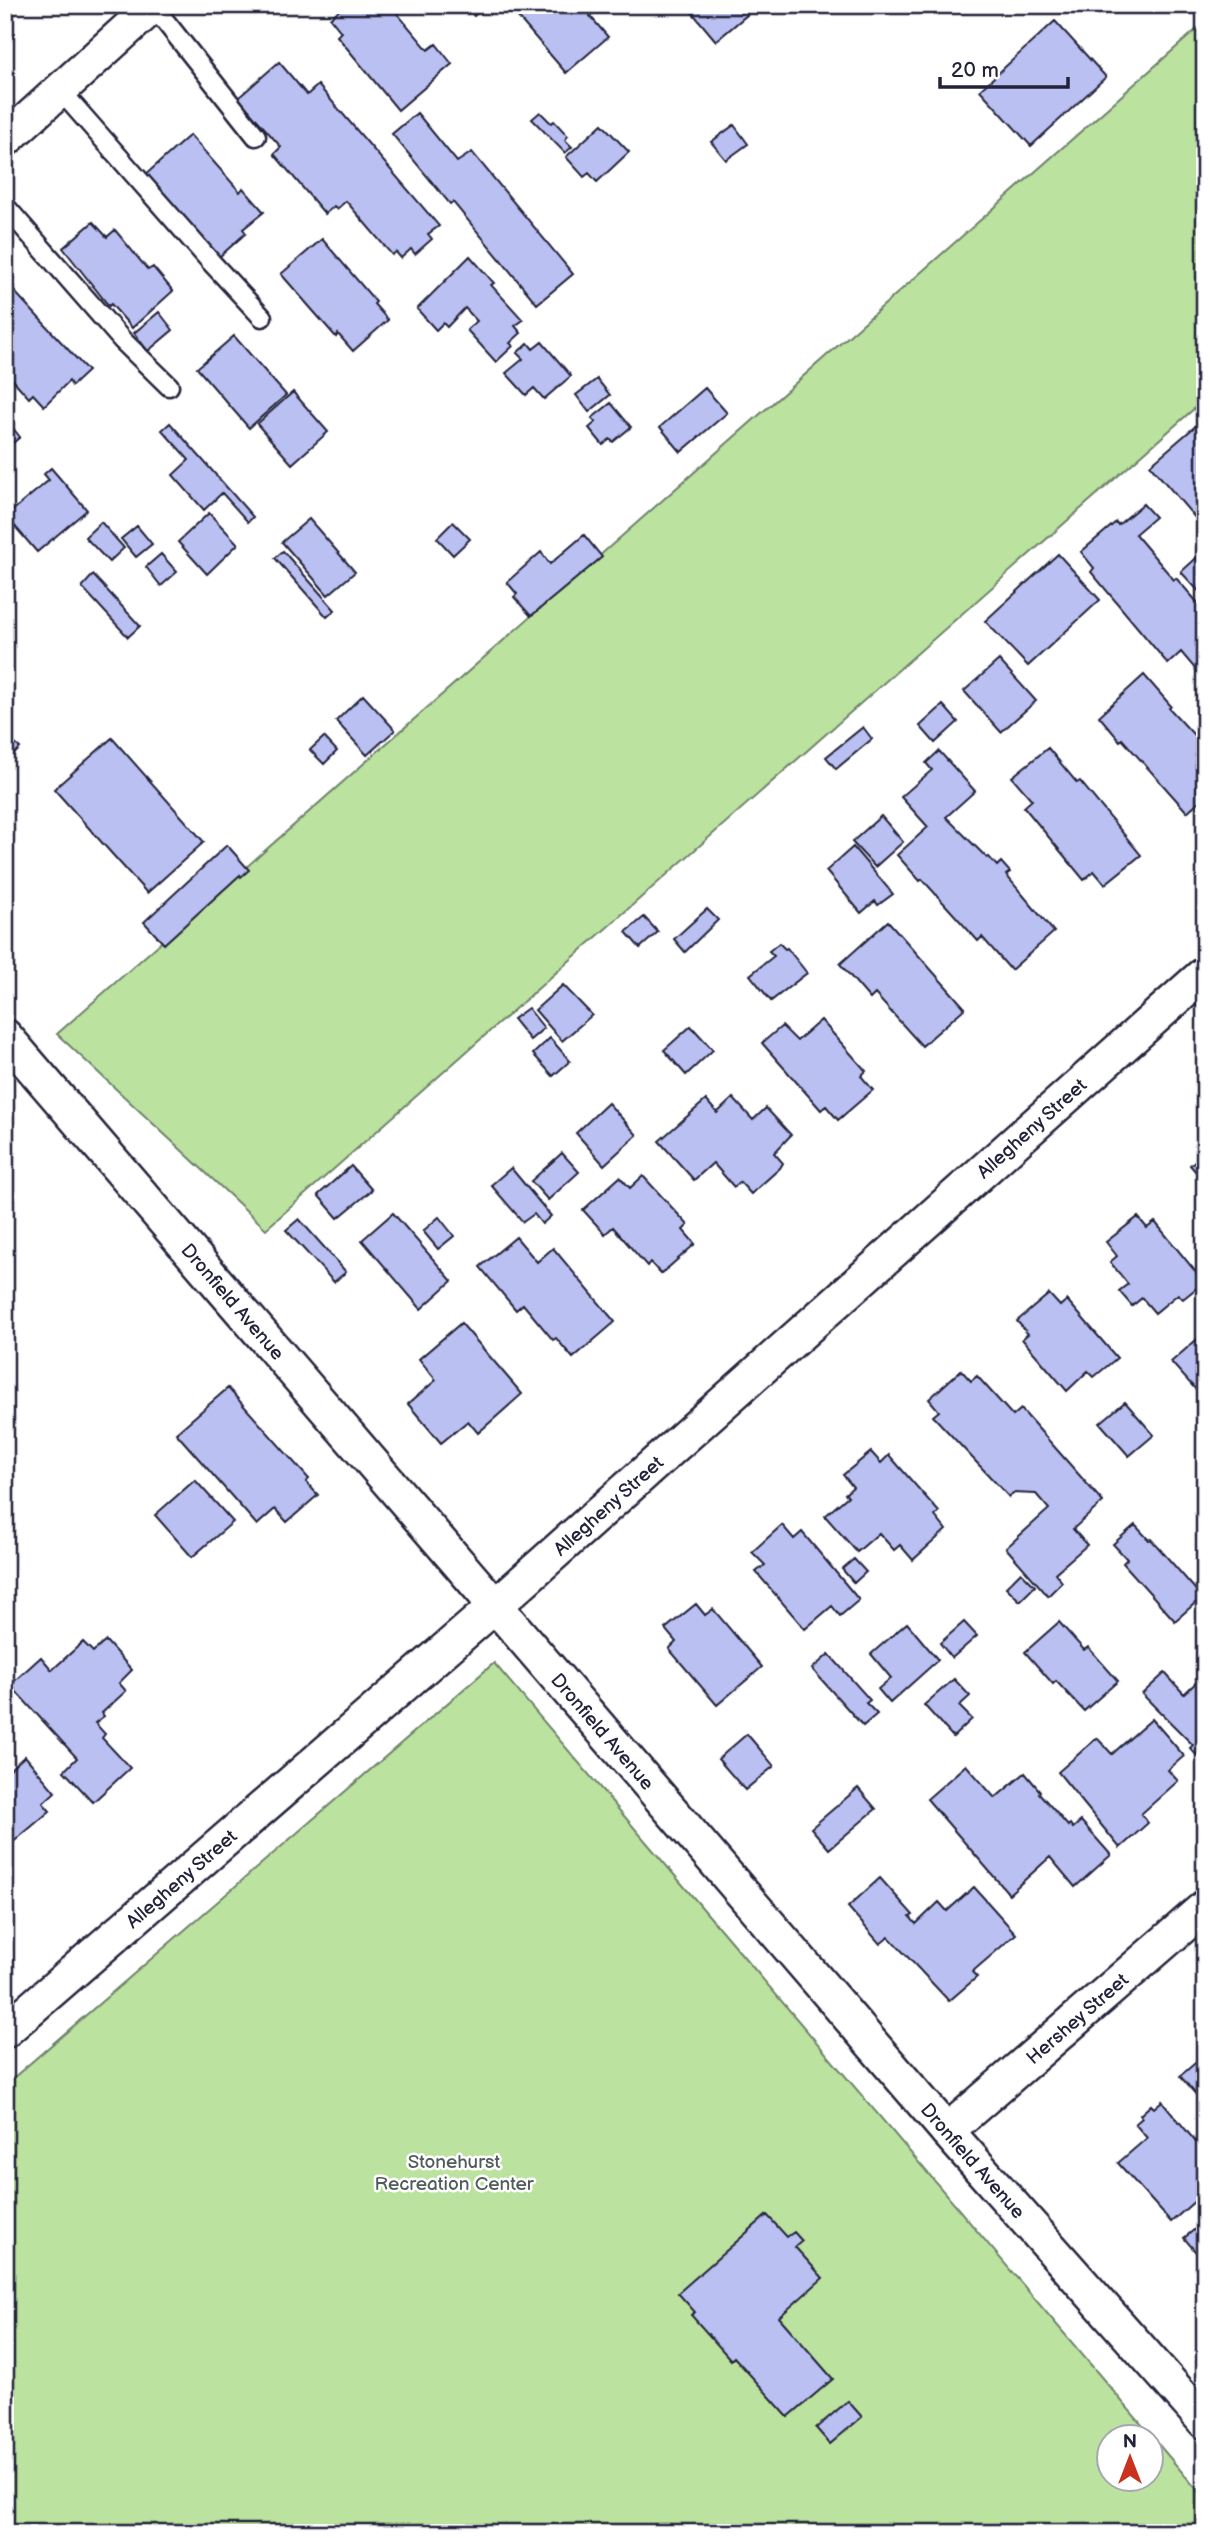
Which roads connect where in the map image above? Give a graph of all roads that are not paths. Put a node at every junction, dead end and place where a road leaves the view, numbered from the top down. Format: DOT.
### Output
graph roads {
  1 [pos="154,6"];
  2 [pos="60,90"];
  3 [pos="256,136"];
  4 [pos="5,140"];
  5 [pos="5,206"];
  6 [pos="262,317"];
  7 [pos="169,386"];
  8 [pos="1205,973"];
  9 [pos="5,1036"];
  10 [pos="494,1606"];
  11 [pos="1205,1907"];
  12 [pos="5,2031"];
  13 [pos="947,2131"];
  14 [pos="1205,2421"];
  1 -- 2 [label="street"];
  1 -- 3 [label="lane"];
  2 -- 4 [label="street"];
  2 -- 6 [label="lane"];
  5 -- 7 [label="lane"];
  8 -- 10 [label="street, Allegheny Street"];
  9 -- 10 [label="street, Dronfield Avenue"];
  10 -- 12 [label="street, Allegheny Street"];
  10 -- 13 [label="street, Dronfield Avenue"];
  11 -- 13 [label="street, Hershey Street"];
  13 -- 14 [label="street, Dronfield Avenue"];
}
